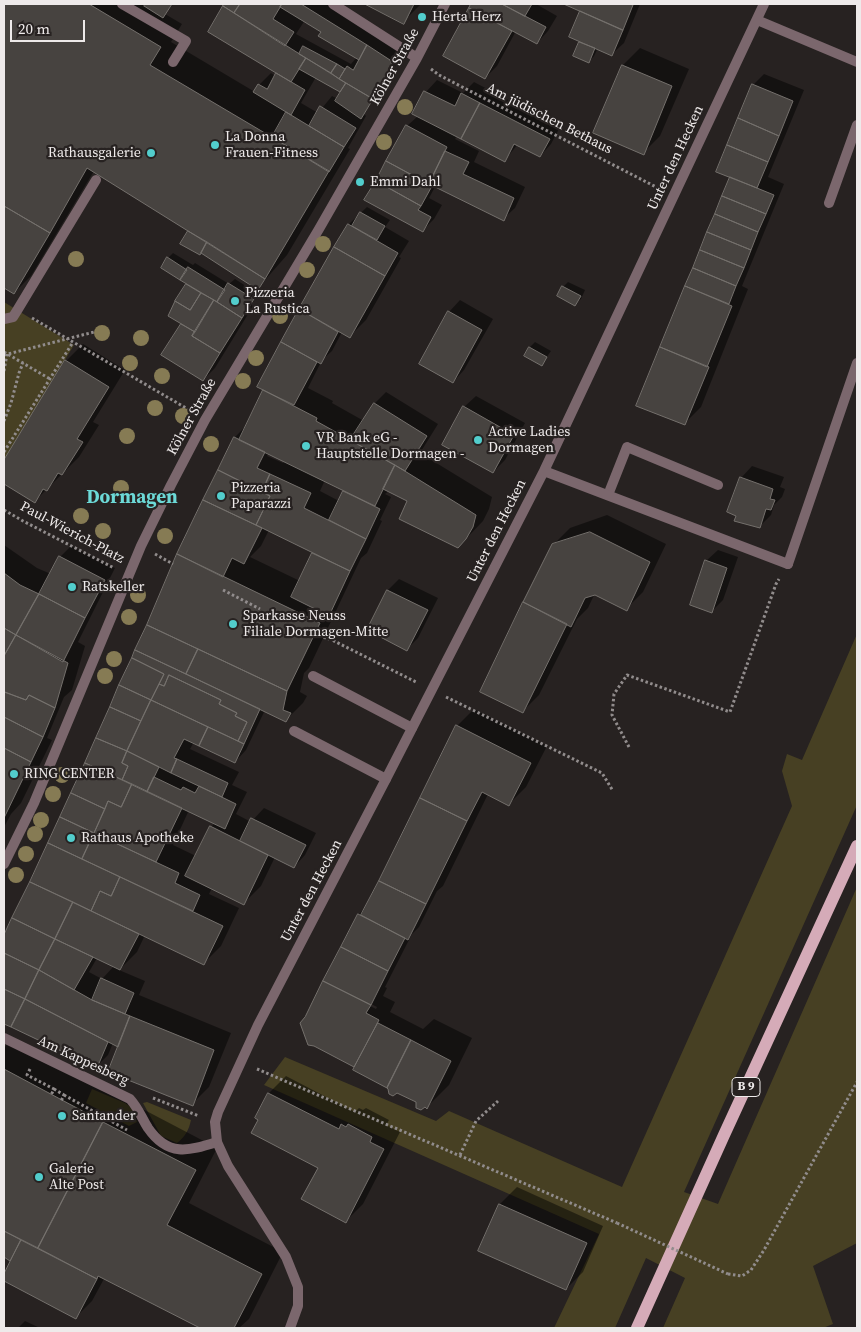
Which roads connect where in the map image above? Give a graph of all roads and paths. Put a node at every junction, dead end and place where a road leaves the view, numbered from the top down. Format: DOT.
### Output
graph roads {
  1 [pos="122,4"];
  2 [pos="333,4"];
  3 [pos="445,4"];
  4 [pos="764,4"];
  5 [pos="757,20"];
  6 [pos="417,58"];
  7 [pos="173,62"];
  8 [pos="857,62"];
  9 [pos="857,125"];
  10 [pos="96,180"];
  11 [pos="674,195"];
  12 [pos="829,203"];
  13 [pos="18,310"];
  14 [pos="4,319"];
  15 [pos="94,332"];
  16 [pos="68,339"];
  17 [pos="73,342"];
  18 [pos="5,354"];
  19 [pos="22,363"];
  20 [pos="857,363"];
  21 [pos="4,371"];
  22 [pos="50,379"];
  23 [pos="205,420"];
  24 [pos="4,421"];
  25 [pos="4,452"];
  26 [pos="544,471"];
  27 [pos="718,485"];
  28 [pos="608,495"];
  29 [pos="4,510"];
  30 [pos="788,564"];
  31 [pos="129,576"];
  32 [pos="223,590"];
  33 [pos="260,609"];
  34 [pos="314,634"];
  35 [pos="313,676"];
  36 [pos="432,690"];
  37 [pos="412,728"];
  38 [pos="294,731"];
  39 [pos="629,747"];
  40 [pos="386,779"];
  41 [pos="613,791"];
  42 [pos="857,846"];
  43 [pos="4,864"];
  44 [pos="4,1038"];
  45 [pos="241,1062"];
  46 [pos="857,1082"];
  47 [pos="54,1089"];
  48 [pos="64,1095"];
  49 [pos="150,1097"];
  50 [pos="61,1100"];
  51 [pos="498,1100"];
  52 [pos="190,1112"];
  53 [pos="129,1131"];
  54 [pos="217,1142"];
  55 [pos="460,1155"];
  56 [pos="290,1328"];
  57 [pos="637,1328"];
  1 -- 7 [label="street"];
  2 -- 6 [label="street"];
  3 -- 6 [label="street, Kölner Straße"];
  4 -- 5 [label="street, Unter den Hecken"];
  5 -- 8 [label="street"];
  5 -- 11 [label="street, Unter den Hecken"];
  6 -- 11 [label="path, Am jüdischen Bethaus"];
  6 -- 23 [label="street, Kölner Straße"];
  9 -- 12 [label="street"];
  10 -- 13 [label="street"];
  11 -- 26 [label="street, Unter den Hecken"];
  13 -- 14 [label="street"];
  13 -- 16 [label="path"];
  15 -- 16 [label="path"];
  16 -- 17 [label="path"];
  16 -- 18 [label="path"];
  17 -- 22 [label="path"];
  17 -- 23 [label="path"];
  18 -- 19 [label="path"];
  18 -- 21 [label="path"];
  19 -- 22 [label="path"];
  19 -- 24 [label="path"];
  20 -- 30 [label="street"];
  22 -- 25 [label="path"];
  23 -- 31 [label="street, Kölner Straße"];
  26 -- 28 [label="street, Unter den Hecken"];
  26 -- 36 [label="street, Unter den Hecken"];
  27 -- 28 [label="street"];
  28 -- 30 [label="street, Unter den Hecken"];
  29 -- 31 [label="path, Paul-Wierich-Platz"];
  30 -- 39 [label="path"];
  31 -- 43 [label="street, Kölner Straße"];
  32 -- 33 [label="path"];
  34 -- 36 [label="path"];
  35 -- 37 [label="street"];
  36 -- 37 [label="street, Unter den Hecken"];
  36 -- 41 [label="path"];
  37 -- 40 [label="street, Unter den Hecken"];
  38 -- 40 [label="street"];
  40 -- 45 [label="street, Unter den Hecken"];
  42 -- 57 [label="main road, B 9"];
  44 -- 54 [label="street, Am Kappesberg"];
  45 -- 54 [label="street, Unter den Hecken"];
  45 -- 55 [label="path"];
  46 -- 55 [label="path, bridge"];
  47 -- 48 [label="path"];
  48 -- 50 [label="path"];
  48 -- 53 [label="path"];
  49 -- 52 [label="path"];
  51 -- 55 [label="path"];
  54 -- 56 [label="street, Unter den Hecken"];
}
